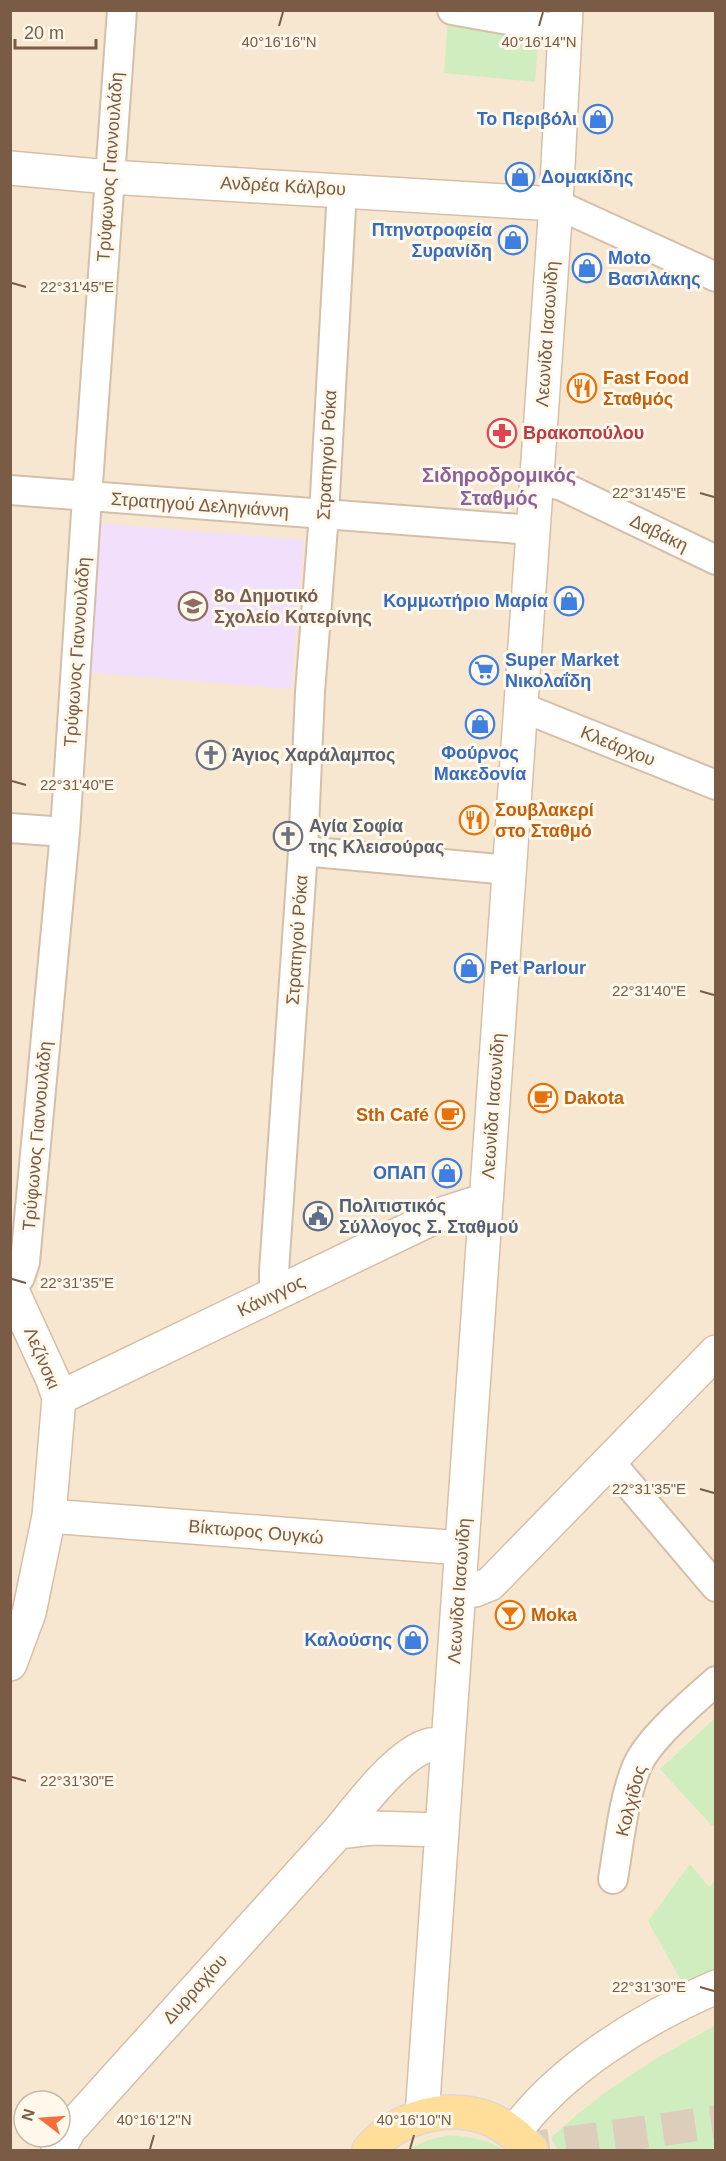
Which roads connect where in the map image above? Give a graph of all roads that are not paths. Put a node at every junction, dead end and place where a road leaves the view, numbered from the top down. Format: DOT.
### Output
graph roads {
  1 [pos="122,10"];
  2 [pos="452,10"];
  3 [pos="565,20"];
  4 [pos="10,168"];
  5 [pos="109,177"];
  6 [pos="342,190"];
  7 [pos="556,204"];
  8 [pos="716,277"];
  9 [pos="537,479"];
  10 [pos="10,490"];
  11 [pos="87,496"];
  12 [pos="324,514"];
  13 [pos="533,530"];
  14 [pos="716,560"];
  15 [pos="521,707"];
  16 [pos="716,785"];
  17 [pos="10,828"];
  18 [pos="66,832"];
  19 [pos="303,850"];
  20 [pos="509,870"];
  21 [pos="486,1200"];
  22 [pos="11,1287"];
  23 [pos="274,1295"];
  24 [pos="716,1352"];
  25 [pos="59,1398"];
  26 [pos="610,1462"];
  27 [pos="49,1516"];
  28 [pos="462,1548"];
  29 [pos="716,1587"];
  30 [pos="459,1588"];
  31 [pos="10,1664"];
  32 [pos="716,1681"];
  33 [pos="448,1744"];
  34 [pos="442,1830"];
  35 [pos="338,1832"];
  36 [pos="613,1879"];
  37 [pos="716,1986"];
  38 [pos="422,2116"];
  39 [pos="523,2142"];
  40 [pos="58,2151"];
  41 [pos="369,2151"];
  1 -- 5 [label="street, Τρύφωνος Γιαννουλάδη"];
  2 -- 3 [label="street"];
  3 -- 7 [label="street, Λεωνίδα Ιασωνίδη"];
  4 -- 5 [label="street, Ανδρέα Κάλβου"];
  5 -- 6 [label="street, Ανδρέα Κάλβου"];
  5 -- 11 [label="street, Τρύφωνος Γιαννουλάδη"];
  6 -- 7 [label="street, Ανδρέα Κάλβου"];
  6 -- 12 [label="street, Στρατηγού Ρόκα"];
  7 -- 8 [label="street"];
  7 -- 9 [label="street, Λεωνίδα Ιασωνίδη"];
  9 -- 13 [label="street, Λεωνίδα Ιασωνίδη"];
  9 -- 14 [label="street, Δαβάκη"];
  10 -- 11 [label="street, Στρατηγού Δεληγιάννη"];
  11 -- 12 [label="street, Στρατηγού Δεληγιάννη"];
  11 -- 18 [label="street, Τρύφωνος Γιαννουλάδη"];
  12 -- 13 [label="street, Στρατηγού Δεληγιάννη"];
  12 -- 19 [label="street, Στρατηγού Ρόκα"];
  13 -- 15 [label="street, Λεωνίδα Ιασωνίδη"];
  15 -- 16 [label="street, Κλεάρχου"];
  15 -- 20 [label="street, Λεωνίδα Ιασωνίδη"];
  17 -- 18 [label="street"];
  18 -- 22 [label="street, Τρύφωνος Γιαννουλάδη"];
  19 -- 20 [label="street"];
  19 -- 23 [label="street, Στρατηγού Ρόκα"];
  20 -- 21 [label="street, Λεωνίδα Ιασωνίδη"];
  21 -- 23 [label="street, Κάνιγγος"];
  21 -- 28 [label="street, Λεωνίδα Ιασωνίδη"];
  22 -- 25 [label="street, Λεζίνσκι"];
  23 -- 25 [label="street, Κάνιγγος"];
  24 -- 26 [label="street"];
  25 -- 27 [label="street"];
  26 -- 29 [label="street"];
  26 -- 30 [label="street"];
  27 -- 28 [label="street, Βίκτωρος Ουγκώ"];
  27 -- 31 [label="street"];
  28 -- 30 [label="street, Λεωνίδα Ιασωνίδη"];
  30 -- 33 [label="street, Λεωνίδα Ιασωνίδη"];
  32 -- 36 [label="street, Κολχίδος"];
  33 -- 34 [label="street, Λεωνίδα Ιασωνίδη"];
  33 -- 35 [label="street, Δυρραχίου"];
  34 -- 35 [label="street"];
  34 -- 38 [label="street, Λεωνίδα Ιασωνίδη"];
  35 -- 40 [label="street, Δυρραχίου"];
  37 -- 39 [label="street"];
  38 -- 39 [label="main road"];
  38 -- 41 [label="main road"];
}
